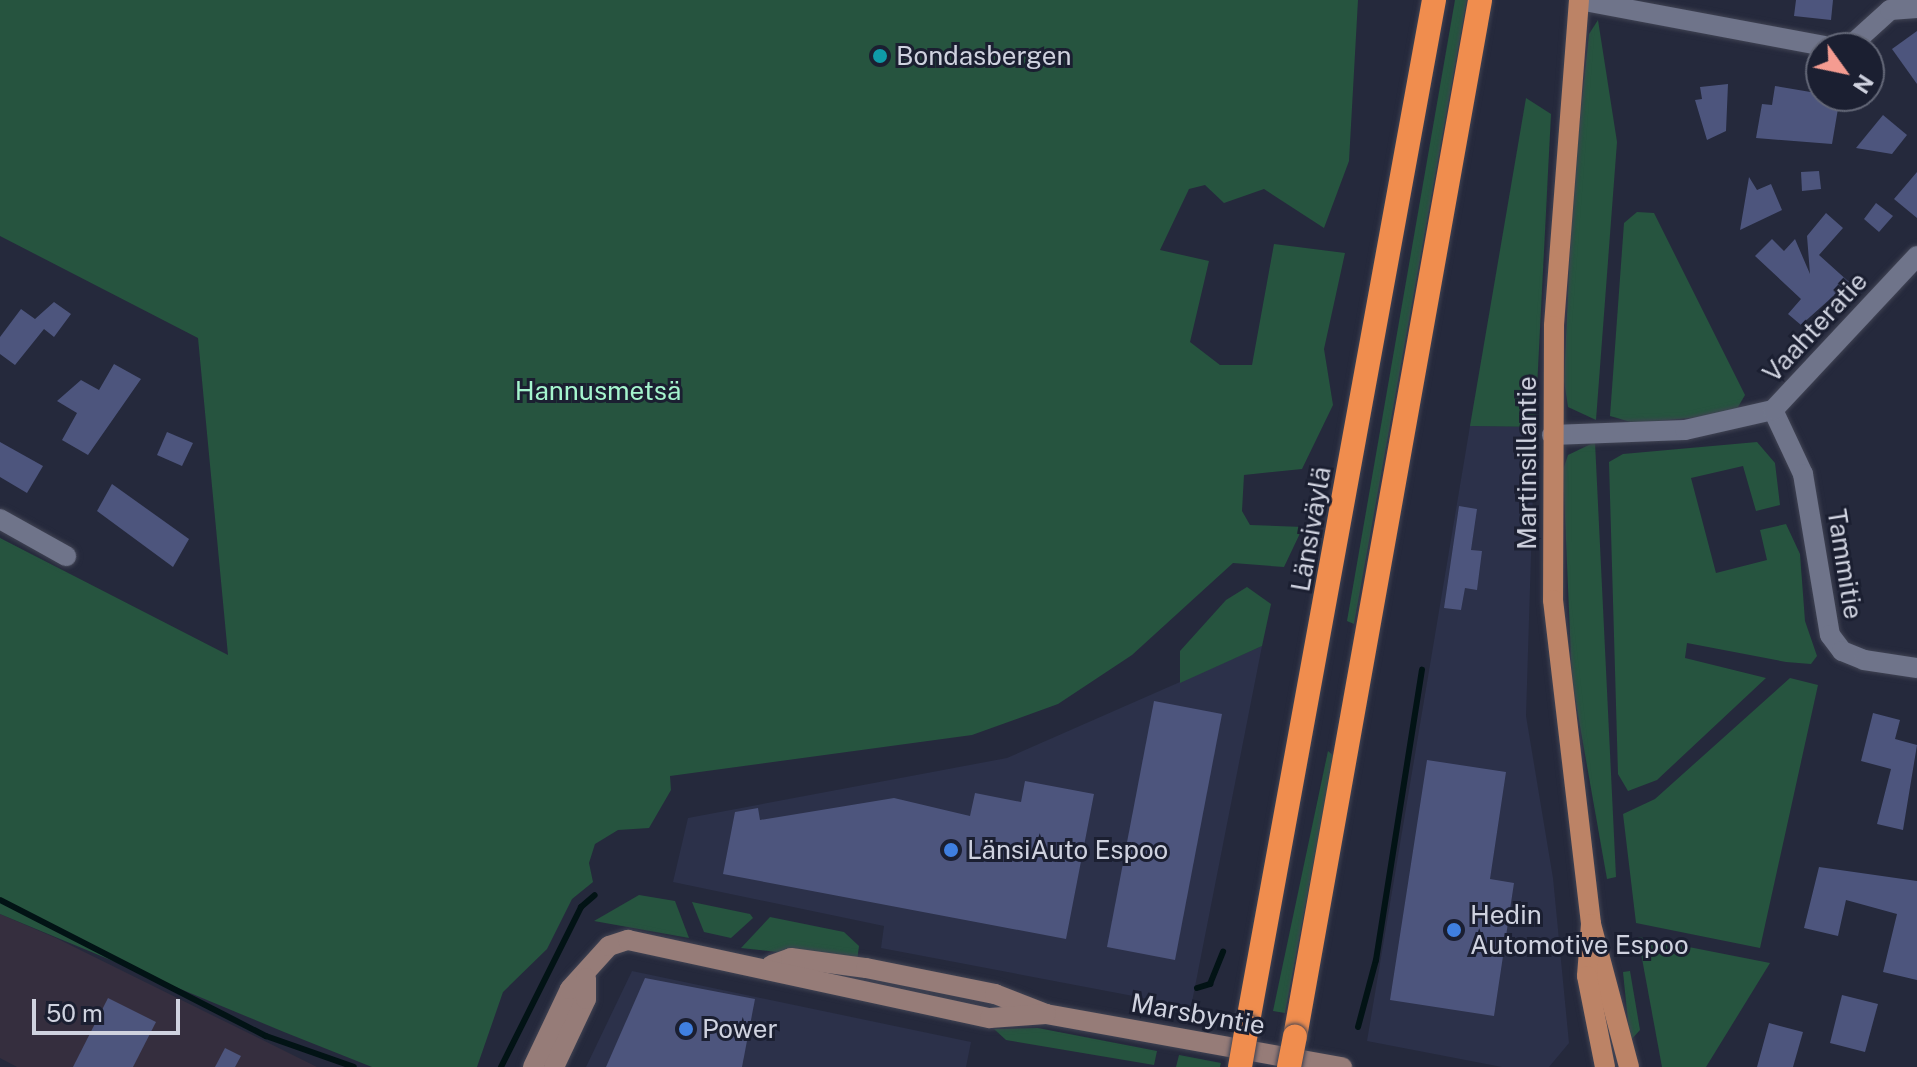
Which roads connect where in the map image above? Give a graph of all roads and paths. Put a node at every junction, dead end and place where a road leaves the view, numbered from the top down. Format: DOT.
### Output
graph roads {
  1 [pos="1434,0"];
  2 [pos="1480,0"];
  3 [pos="1579,0"];
  4 [pos="1917,8"];
  5 [pos="1866,32"];
  6 [pos="1805,42"];
  7 [pos="1917,256"];
  8 [pos="1773,410"];
  9 [pos="1552,435"];
  10 [pos="0,519"];
  11 [pos="66,556"];
  12 [pos="1917,668"];
  13 [pos="1591,924"];
  14 [pos="586,978"];
  15 [pos="533,1067"];
  16 [pos="554,1067"];
  17 [pos="1240,1067"];
  18 [pos="1289,1067"];
  19 [pos="1342,1067"];
  20 [pos="1605,1067"];
  21 [pos="1629,1067"];
  1 -- 17 [label="highway, Länsiväylä, bridge"];
  2 -- 18 [label="highway, bridge"];
  3 -- 6 [label="street"];
  3 -- 9 [label="main road, Martinsillantie"];
  4 -- 5 [label="street"];
  7 -- 8 [label="street, Vaahteratie"];
  8 -- 9 [label="street, Vaahteratie"];
  8 -- 12 [label="street, Tammitie"];
  9 -- 13 [label="main road, Martinsillantie"];
  10 -- 11 [label="street"];
  13 -- 20 [label="main road, Martinsillantie"];
  13 -- 21 [label="main road, Martinsillantie"];
  14 -- 15 [label="main road, Marsbyntie"];
  14 -- 16 [label="main road, Marsbyntie"];
  14 -- 19 [label="main road, Marsbyntie"];
}
